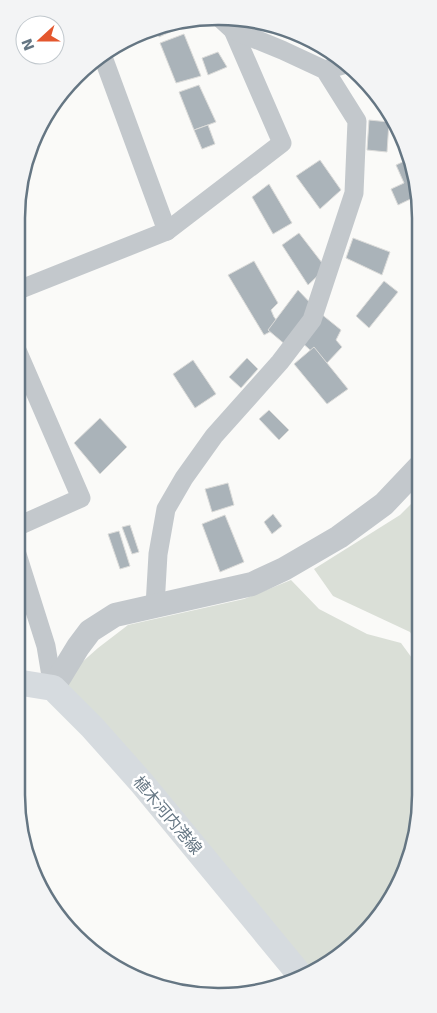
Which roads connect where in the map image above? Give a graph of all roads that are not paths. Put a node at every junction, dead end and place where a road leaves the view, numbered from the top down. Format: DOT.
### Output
graph roads {
  1 [pos="227,25"];
  2 [pos="229,25"];
  3 [pos="105,62"];
  4 [pos="338,66"];
  5 [pos="325,70"];
  6 [pos="167,230"];
  7 [pos="25,287"];
  8 [pos="25,369"];
  9 [pos="412,474"];
  10 [pos="25,523"];
  11 [pos="25,580"];
  12 [pos="155,606"];
  13 [pos="25,683"];
  14 [pos="53,688"];
  15 [pos="297,971"];
  1 -- 6 [label="street"];
  2 -- 5 [label="street"];
  3 -- 6 [label="street"];
  4 -- 5 [label="street"];
  5 -- 12 [label="street"];
  6 -- 7 [label="street"];
  8 -- 10 [label="street"];
  9 -- 12 [label="street"];
  11 -- 14 [label="street"];
  12 -- 14 [label="street"];
  13 -- 14 [label="main road"];
  14 -- 15 [label="main road, 植木河内港線"];
}
